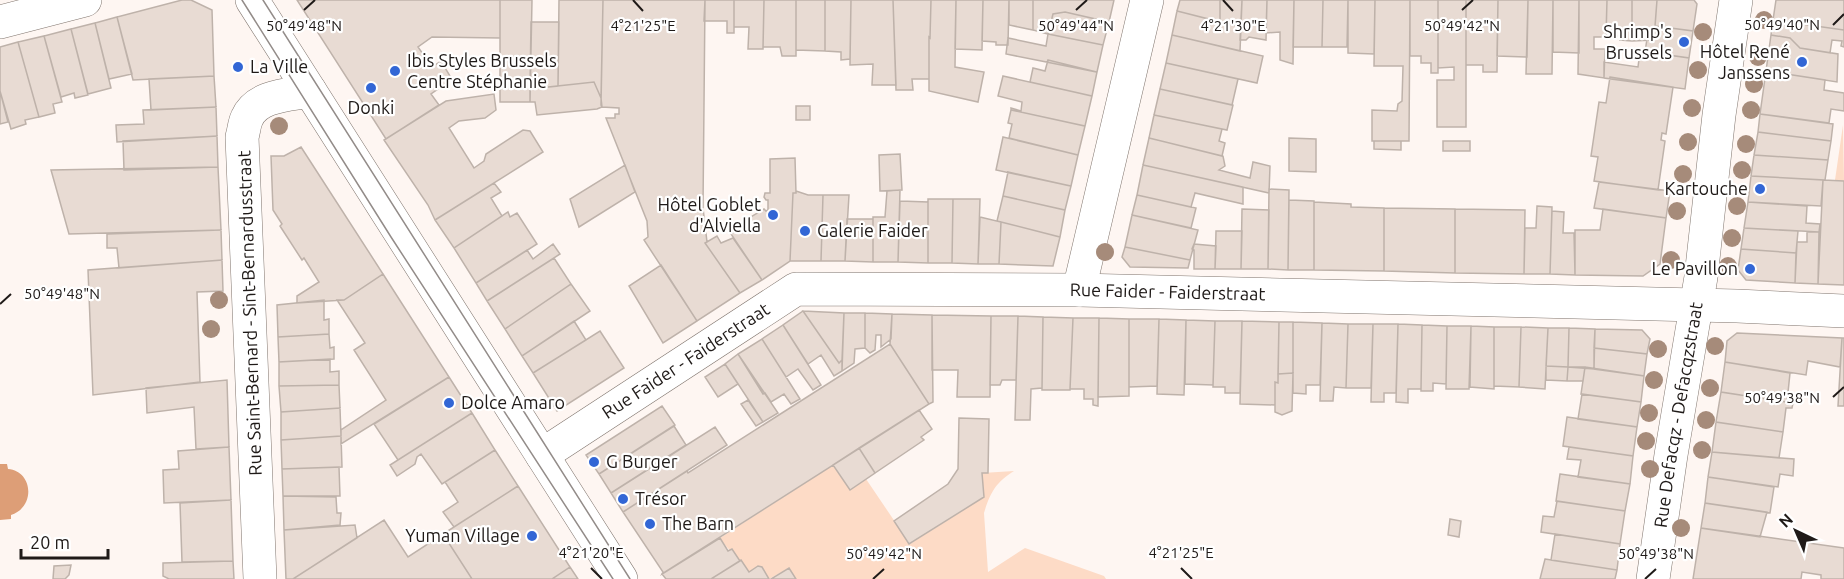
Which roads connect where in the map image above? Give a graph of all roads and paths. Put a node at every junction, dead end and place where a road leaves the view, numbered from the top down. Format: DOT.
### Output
graph roads {
  1 [pos="85,0"];
  2 [pos="252,0"];
  3 [pos="1147,0"];
  4 [pos="1736,0"];
  5 [pos="0,22"];
  6 [pos="310,92"];
  7 [pos="1079,290"];
  8 [pos="1697,306"];
  9 [pos="1844,311"];
  10 [pos="542,455"];
  11 [pos="261,579"];
  12 [pos="621,579"];
  13 [pos="1653,579"];
  1 -- 5 [label="street"];
  2 -- 6 [label="street"];
  3 -- 7 [label="street"];
  4 -- 8 [label="street, Rue Defacqz - Defacqzstraat"];
  6 -- 10 [label="street"];
  6 -- 11 [label="street, Rue Saint-Bernard - Sint-Bernardusstraat"];
  7 -- 8 [label="street, Rue Faider - Faiderstraat"];
  7 -- 10 [label="street, Rue Faider - Faiderstraat"];
  8 -- 9 [label="street, Rue Faider - Faiderstraat"];
  8 -- 13 [label="street, Rue Defacqz - Defacqzstraat"];
  10 -- 12 [label="street"];
}
